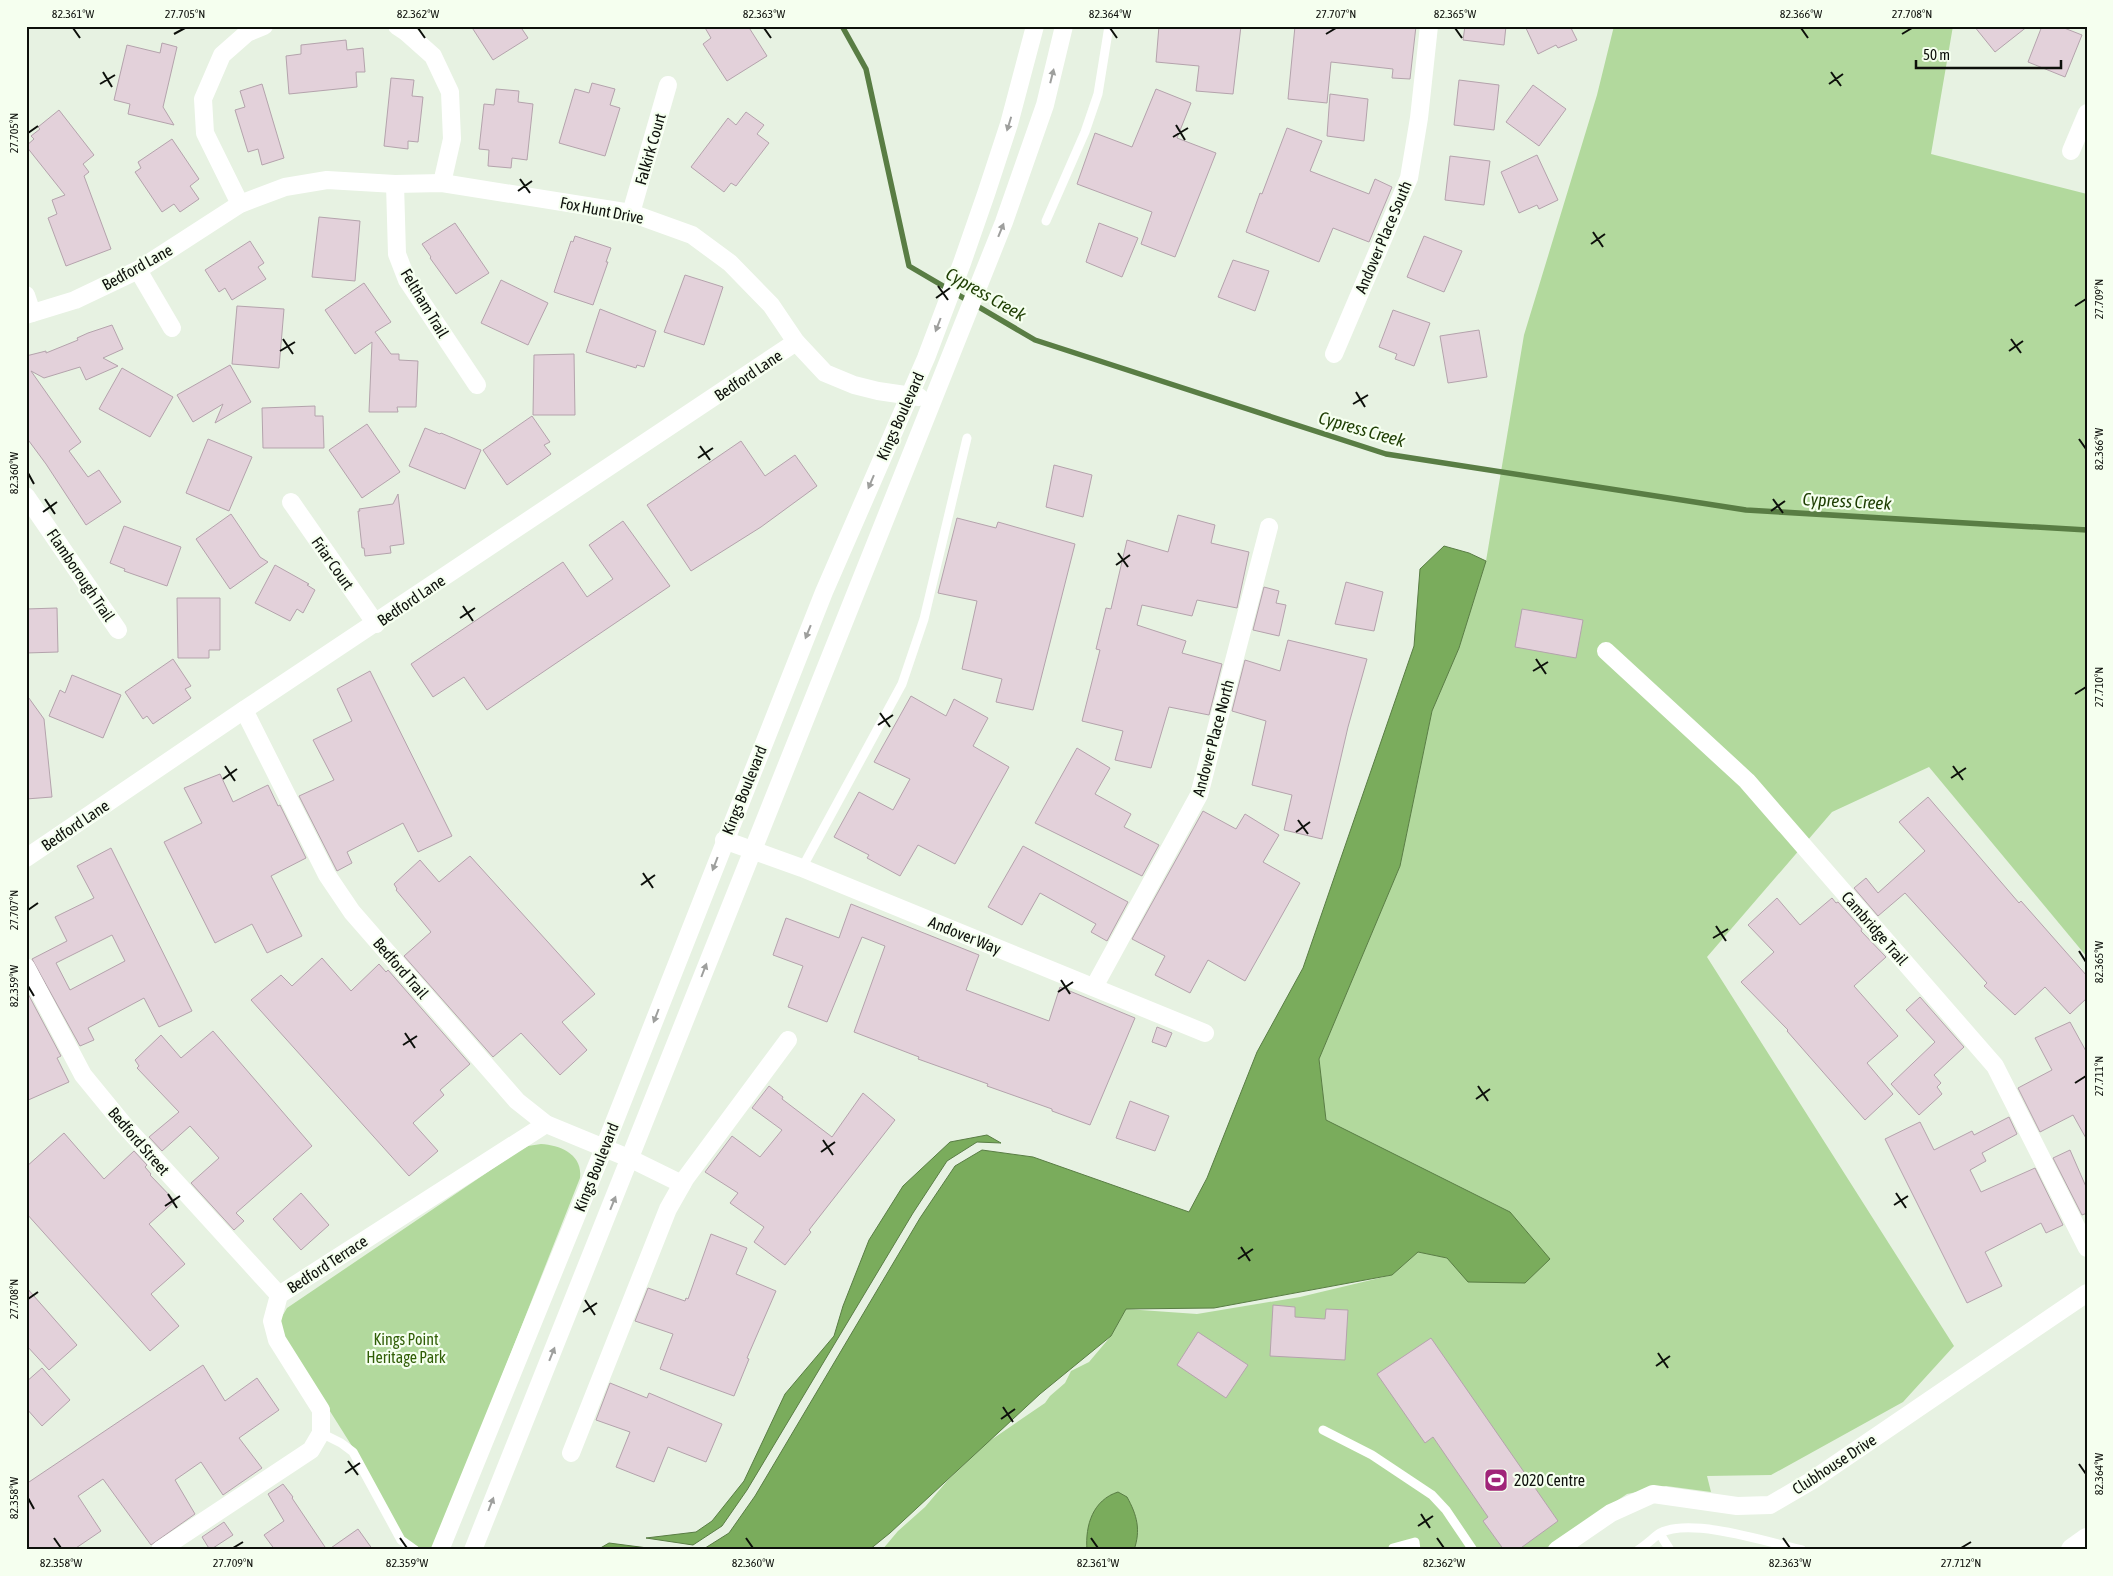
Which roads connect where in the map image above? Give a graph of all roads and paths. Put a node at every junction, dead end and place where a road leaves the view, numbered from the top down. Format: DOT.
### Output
graph roads {
  1 [pos="264,26"];
  2 [pos="397,26"];
  3 [pos="1036,26"];
  4 [pos="1064,26"];
  5 [pos="1109,26"];
  6 [pos="1429,26"];
  7 [pos="668,85"];
  8 [pos="2087,113"];
  9 [pos="2071,150"];
  10 [pos="442,183"];
  11 [pos="395,184"];
  12 [pos="240,204"];
  13 [pos="631,213"];
  14 [pos="1046,222"];
  15 [pos="138,270"];
  16 [pos="26,295"];
  17 [pos="29,314"];
  18 [pos="172,328"];
  19 [pos="796,342"];
  20 [pos="1334,354"];
  21 [pos="477,385"];
  22 [pos="908,395"];
  23 [pos="932,399"];
  24 [pos="967,438"];
  25 [pos="26,496"];
  26 [pos="291,502"];
  27 [pos="1269,528"];
  28 [pos="376,624"];
  29 [pos="118,630"];
  30 [pos="1606,651"];
  31 [pos="244,710"];
  32 [pos="724,840"];
  33 [pos="752,849"];
  34 [pos="26,858"];
  35 [pos="802,868"];
  36 [pos="26,967"];
  37 [pos="1094,987"];
  38 [pos="1205,1033"];
  39 [pos="788,1040"];
  40 [pos="546,1124"];
  41 [pos="604,1148"];
  42 [pos="631,1159"];
  43 [pos="682,1184"];
  44 [pos="2087,1248"];
  45 [pos="2087,1293"];
  46 [pos="279,1295"];
  47 [pos="1323,1430"];
  48 [pos="321,1433"];
  49 [pos="571,1453"];
  50 [pos="1660,1534"];
  51 [pos="2087,1540"];
  52 [pos="160,1550"];
  53 [pos="415,1550"];
  54 [pos="440,1550"];
  55 [pos="473,1550"];
  56 [pos="1393,1550"];
  57 [pos="1416,1550"];
  58 [pos="1473,1550"];
  59 [pos="1557,1550"];
  60 [pos="1638,1550"];
  61 [pos="1670,1550"];
  62 [pos="1802,1550"];
  63 [pos="2073,1550"];
  1 -- 12 [label="street"];
  2 -- 10 [label="street"];
  3 -- 22 [label="street, Kings Boulevard, one-way"];
  23 -- 4 [label="street, Kings Boulevard, one-way"];
  5 -- 14 [label="lane"];
  6 -- 20 [label="street, Andover Place South"];
  7 -- 13 [label="street, Falkirk Court"];
  8 -- 9 [label="street"];
  10 -- 11 [label="street, Fox Hunt Drive"];
  10 -- 13 [label="street, Fox Hunt Drive"];
  11 -- 12 [label="street, Fox Hunt Drive"];
  11 -- 21 [label="street, Feltham Trail"];
  12 -- 15 [label="street, Bedford Lane"];
  13 -- 19 [label="street, Fox Hunt Drive"];
  15 -- 17 [label="street, Bedford Lane"];
  15 -- 18 [label="street"];
  16 -- 17 [label="street"];
  19 -- 22 [label="street, Fox Hunt Drive"];
  19 -- 28 [label="street, Bedford Lane"];
  22 -- 23 [label="street, Fox Hunt Drive"];
  22 -- 32 [label="street, Kings Boulevard, one-way"];
  23 -- 33 [label="street, Kings Boulevard"];
  24 -- 35 [label="lane"];
  25 -- 29 [label="street, Flamborough Trail"];
  26 -- 28 [label="street, Friar Court"];
  27 -- 37 [label="street, Andover Place North"];
  28 -- 31 [label="street, Bedford Lane"];
  30 -- 44 [label="street, Cambridge Trail"];
  31 -- 34 [label="street, Bedford Lane"];
  31 -- 40 [label="street, Bedford Trail"];
  32 -- 33 [label="street, Andover Way"];
  32 -- 41 [label="street, Kings Boulevard, one-way"];
  33 -- 35 [label="street, Andover Way"];
  42 -- 33 [label="street, Kings Boulevard, one-way"];
  35 -- 37 [label="street, Andover Way"];
  36 -- 46 [label="street, Bedford Street"];
  37 -- 38 [label="street, Andover Way"];
  39 -- 43 [label="street"];
  40 -- 41 [label="street, Bedford Trail"];
  40 -- 46 [label="street, Bedford Terrace"];
  41 -- 42 [label="street, Bedford Trail"];
  41 -- 54 [label="street, Kings Boulevard"];
  42 -- 43 [label="street, Bedford Trail"];
  55 -- 42 [label="street, Kings Boulevard, one-way"];
  43 -- 49 [label="street"];
  45 -- 59 [label="street, Clubhouse Drive"];
  46 -- 48 [label="street, Bedford Terrace"];
  47 -- 58 [label="lane"];
  48 -- 52 [label="street"];
  48 -- 53 [label="lane"];
  50 -- 60 [label="lane"];
  50 -- 61 [label="lane"];
  50 -- 62 [label="lane"];
  51 -- 63 [label="main road"];
  56 -- 57 [label="lane"];
}
